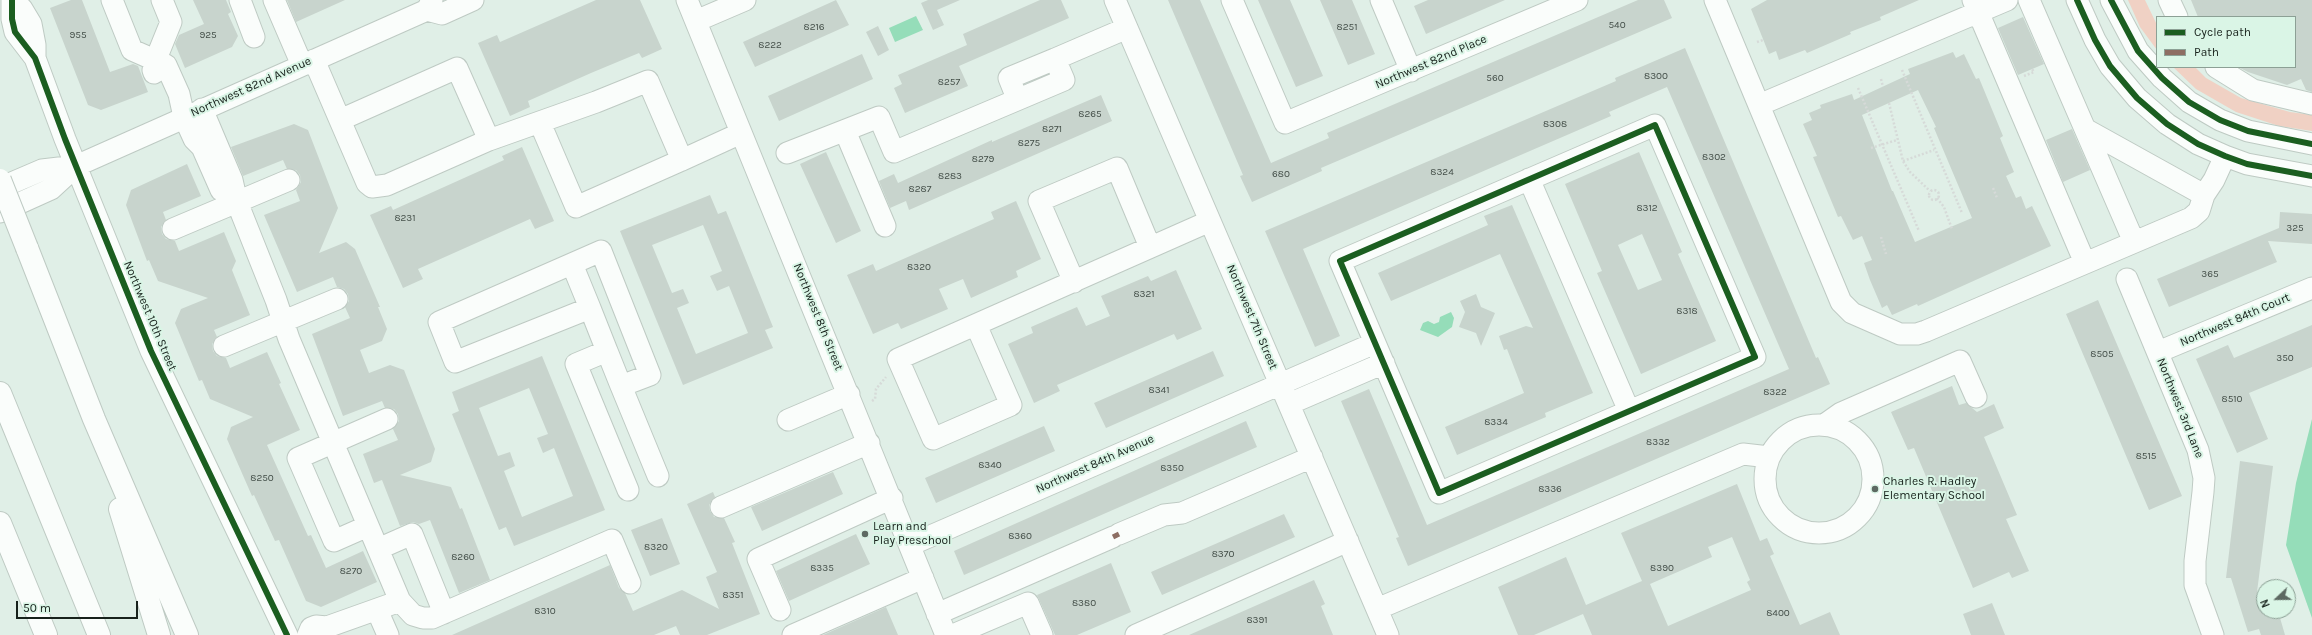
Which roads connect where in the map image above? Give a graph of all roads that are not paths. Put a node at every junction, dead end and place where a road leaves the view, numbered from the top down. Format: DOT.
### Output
graph roads {
  1 [pos="13,0"];
  2 [pos="112,0"];
  3 [pos="162,0"];
  4 [pos="240,0"];
  5 [pos="274,0"];
  6 [pos="473,0"];
  7 [pos="687,0"];
  8 [pos="745,0"];
  9 [pos="1115,0"];
  10 [pos="1232,0"];
  11 [pos="1381,0"];
  12 [pos="1577,0"];
  13 [pos="1715,0"];
  14 [pos="2007,0"];
  15 [pos="2030,0"];
  16 [pos="2077,0"];
  17 [pos="2111,0"];
  18 [pos="2169,0"];
  19 [pos="430,5"];
  20 [pos="1976,6"];
  21 [pos="2177,16"];
  22 [pos="696,21"];
  23 [pos="1127,28"];
  24 [pos="254,37"];
  25 [pos="156,59"];
  26 [pos="308,62"];
  27 [pos="2218,68"];
  28 [pos="1411,71"];
  29 [pos="2312,104"];
  30 [pos="1759,106"];
  31 [pos="193,113"];
  32 [pos="340,120"];
  33 [pos="540,123"];
  34 [pos="2085,129"];
  35 [pos="845,131"];
  36 [pos="742,133"];
  37 [pos="489,140"];
  38 [pos="2312,144"];
  39 [pos="787,153"];
  40 [pos="2224,156"];
  41 [pos="682,160"];
  42 [pos="76,166"];
  43 [pos="218,172"];
  44 [pos="2312,176"];
  45 [pos="1529,179"];
  46 [pos="0,180"];
  47 [pos="289,180"];
  48 [pos="0,188"];
  49 [pos="2204,195"];
  50 [pos="236,202"];
  51 [pos="0,212"];
  52 [pos="1210,221"];
  53 [pos="885,226"];
  54 [pos="173,229"];
  55 [pos="2134,242"];
  56 [pos="1150,247"];
  57 [pos="2085,263"];
  58 [pos="572,264"];
  59 [pos="2127,279"];
  60 [pos="1074,282"];
  61 [pos="2312,288"];
  62 [pos="338,299"];
  63 [pos="590,308"];
  64 [pos="283,321"];
  65 [pos="976,325"];
  66 [pos="1375,343"];
  67 [pos="224,346"];
  68 [pos="607,351"];
  69 [pos="2158,352"];
  70 [pos="1384,363"];
  71 [pos="1280,383"];
  72 [pos="622,386"];
  73 [pos="0,393"];
  74 [pos="849,394"];
  75 [pos="1976,397"];
  76 [pos="1289,404"];
  77 [pos="1629,412"];
  78 [pos="94,419"];
  79 [pos="387,419"];
  80 [pos="788,420"];
  81 [pos="1824,425"];
  82 [pos="332,443"];
  83 [pos="869,443"];
  84 [pos="1312,457"];
  85 [pos="1769,457"];
  86 [pos="658,476"];
  87 [pos="628,490"];
  88 [pos="892,498"];
  89 [pos="722,507"];
  90 [pos="0,523"];
  91 [pos="368,526"];
  92 [pos="1348,541"];
  93 [pos="910,545"];
  94 [pos="378,549"];
  95 [pos="923,578"];
  96 [pos="630,583"];
  97 [pos="400,601"];
  98 [pos="1377,609"];
  99 [pos="377,610"];
  100 [pos="780,610"];
  101 [pos="444,613"];
  102 [pos="938,614"];
  103 [pos="323,631"];
  104 [pos="46,635"];
  105 [pos="99,635"];
  106 [pos="159,635"];
  107 [pos="187,635"];
  108 [pos="287,635"];
  109 [pos="308,635"];
  110 [pos="388,635"];
  111 [pos="793,635"];
  112 [pos="946,635"];
  113 [pos="953,635"];
  114 [pos="1042,635"];
  115 [pos="1136,635"];
  116 [pos="1388,635"];
  117 [pos="2213,635"];
  1 -- 42 [label="street, Northwest 10th Street"];
  2 -- 25 [label="street"];
  3 -- 25 [label="street"];
  4 -- 24 [label="street"];
  5 -- 26 [label="street"];
  6 -- 19 [label="street, Northwest 82nd Avenue"];
  7 -- 22 [label="street, Northwest 8th Street"];
  8 -- 22 [label="street"];
  9 -- 23 [label="street, Northwest 7th Street"];
  10 -- 28 [label="street, Northwest 82nd Place"];
  11 -- 28 [label="street"];
  12 -- 28 [label="street, Northwest 82nd Place"];
  13 -- 30 [label="street"];
  14 -- 20 [label="street"];
  15 -- 34 [label="street"];
  16 -- 40 [label="street"];
  17 -- 38 [label="street"];
  18 -- 21 [label="street"];
  19 -- 26 [label="street, Northwest 82nd Avenue"];
  20 -- 30 [label="street"];
  20 -- 57 [label="street"];
  22 -- 36 [label="street, Northwest 8th Street"];
  23 -- 35 [label="street"];
  23 -- 52 [label="street, Northwest 7th Street"];
  25 -- 31 [label="street"];
  26 -- 31 [label="street, Northwest 82nd Avenue"];
  26 -- 32 [label="street"];
  27 -- 29 [label="street"];
  30 -- 57 [label="street"];
  31 -- 42 [label="street, Northwest 82nd Avenue"];
  31 -- 43 [label="street"];
  31 -- 43 [label="street"];
  32 -- 37 [label="street"];
  32 -- 37 [label="street"];
  33 -- 37 [label="street"];
  33 -- 41 [label="street"];
  33 -- 41 [label="street"];
  34 -- 49 [label="street"];
  34 -- 55 [label="street"];
  35 -- 39 [label="street"];
  35 -- 53 [label="street"];
  36 -- 41 [label="street"];
  36 -- 74 [label="street, Northwest 8th Street"];
  40 -- 44 [label="street"];
  40 -- 49 [label="street"];
  42 -- 48 [label="street, Northwest 82nd Avenue"];
  42 -- 51 [label="street, Northwest 82nd Avenue"];
  42 -- 108 [label="street, Northwest 10th Street"];
  43 -- 50 [label="street"];
  45 -- 66 [label="street"];
  45 -- 77 [label="street"];
  45 -- 77 [label="street"];
  46 -- 78 [label="highway, bridge"];
  47 -- 50 [label="street"];
  49 -- 55 [label="street"];
  50 -- 54 [label="street"];
  50 -- 64 [label="street"];
  52 -- 56 [label="street"];
  52 -- 71 [label="street, Northwest 7th Street"];
  55 -- 57 [label="street"];
  56 -- 60 [label="street"];
  56 -- 60 [label="street"];
  58 -- 63 [label="street"];
  58 -- 63 [label="street"];
  58 -- 72 [label="street"];
  59 -- 69 [label="street, Northwest 3rd Lane"];
  60 -- 65 [label="street"];
  61 -- 69 [label="street, Northwest 84th Court"];
  62 -- 64 [label="street"];
  63 -- 68 [label="street"];
  64 -- 67 [label="street"];
  64 -- 82 [label="street"];
  65 -- 65 [label="street"];
  66 -- 70 [label="street"];
  66 -- 71 [label="street, Northwest 84th Avenue"];
  68 -- 72 [label="street"];
  68 -- 87 [label="street"];
  69 -- 117 [label="street, Northwest 3rd Lane"];
  70 -- 76 [label="street"];
  70 -- 77 [label="street"];
  71 -- 76 [label="street, Northwest 7th Street"];
  71 -- 93 [label="street, Northwest 84th Avenue"];
  72 -- 86 [label="street"];
  73 -- 105 [label="highway"];
  74 -- 80 [label="street"];
  74 -- 83 [label="street, Northwest 8th Street"];
  75 -- 81 [label="street"];
  76 -- 84 [label="street, Northwest 7th Street"];
  78 -- 106 [label="highway"];
  78 -- 107 [label="highway"];
  79 -- 82 [label="street"];
  81 -- 85 [label="street"];
  81 -- 85 [label="street"];
  82 -- 91 [label="street"];
  82 -- 91 [label="street"];
  83 -- 88 [label="street, Northwest 8th Street"];
  83 -- 89 [label="street"];
  84 -- 92 [label="street, Northwest 7th Street"];
  84 -- 102 [label="street"];
  85 -- 98 [label="street"];
  88 -- 93 [label="street, Northwest 8th Street"];
  88 -- 100 [label="street"];
  90 -- 104 [label="highway"];
  91 -- 94 [label="street"];
  92 -- 98 [label="street, Northwest 7th Street"];
  92 -- 115 [label="street"];
  93 -- 95 [label="street, Northwest 8th Street"];
  94 -- 97 [label="street"];
  94 -- 101 [label="street"];
  95 -- 102 [label="street, Northwest 8th Street"];
  95 -- 111 [label="street"];
  96 -- 101 [label="street"];
  97 -- 99 [label="street"];
  97 -- 101 [label="street"];
  98 -- 116 [label="street, Northwest 7th Street"];
  99 -- 103 [label="street"];
  99 -- 110 [label="street"];
  102 -- 112 [label="street, Northwest 8th Street"];
  103 -- 109 [label="street"];
  113 -- 114 [label="street"];
}
